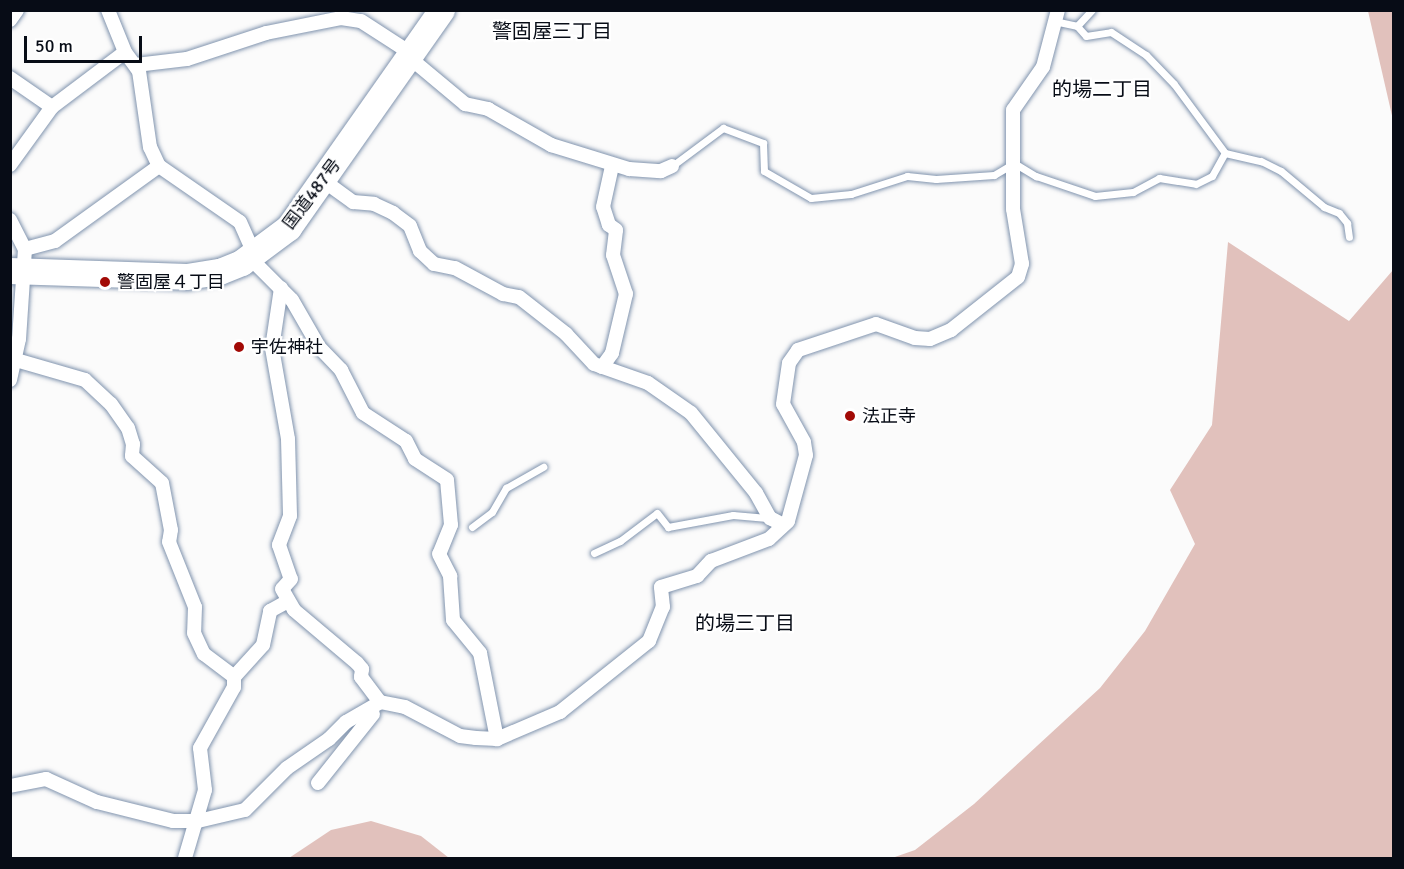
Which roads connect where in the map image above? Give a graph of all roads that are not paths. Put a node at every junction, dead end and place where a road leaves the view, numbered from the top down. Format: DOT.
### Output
graph roads {
  1 [pos="18,10"];
  2 [pos="442,10"];
  3 [pos="1092,10"];
  4 [pos="107,13"];
  5 [pos="343,14"];
  6 [pos="1056,16"];
  7 [pos="10,20"];
  8 [pos="1077,26"];
  9 [pos="125,52"];
  10 [pos="411,56"];
  11 [pos="136,64"];
  12 [pos="10,78"];
  13 [pos="52,107"];
  14 [pos="1225,153"];
  15 [pos="1014,163"];
  16 [pos="10,165"];
  17 [pos="159,166"];
  18 [pos="612,166"];
  19 [pos="672,166"];
  20 [pos="324,181"];
  21 [pos="10,220"];
  22 [pos="1350,237"];
  23 [pos="253,257"];
  24 [pos="19,264"];
  25 [pos="281,288"];
  26 [pos="16,360"];
  27 [pos="602,367"];
  28 [pos="10,380"];
  29 [pos="543,466"];
  30 [pos="777,522"];
  31 [pos="472,527"];
  32 [pos="594,553"];
  33 [pos="288,601"];
  34 [pos="234,677"];
  35 [pos="380,702"];
  36 [pos="373,714"];
  37 [pos="497,739"];
  38 [pos="318,783"];
  39 [pos="10,786"];
  40 [pos="198,820"];
  41 [pos="185,858"];
  1 -- 7 [label="street"];
  2 -- 10 [label="highway, 国道487号"];
  3 -- 8 [label="lane"];
  4 -- 9 [label="street"];
  5 -- 10 [label="street"];
  5 -- 11 [label="street"];
  6 -- 8 [label="lane"];
  6 -- 15 [label="street"];
  8 -- 14 [label="lane"];
  9 -- 11 [label="street"];
  9 -- 13 [label="street"];
  10 -- 18 [label="street"];
  10 -- 20 [label="highway, 国道487号"];
  11 -- 17 [label="street"];
  12 -- 13 [label="street"];
  13 -- 16 [label="street"];
  14 -- 15 [label="lane"];
  14 -- 22 [label="lane"];
  15 -- 19 [label="lane"];
  15 -- 30 [label="street"];
  17 -- 23 [label="street"];
  17 -- 24 [label="street"];
  18 -- 19 [label="street"];
  18 -- 27 [label="street"];
  20 -- 23 [label="highway, 国道487号"];
  20 -- 27 [label="street"];
  21 -- 24 [label="street"];
  23 -- 24 [label="highway, 国道487号"];
  23 -- 25 [label="street"];
  24 -- 26 [label="street"];
  25 -- 33 [label="street"];
  25 -- 37 [label="street"];
  26 -- 28 [label="street"];
  26 -- 34 [label="street"];
  27 -- 30 [label="street"];
  29 -- 31 [label="lane"];
  30 -- 32 [label="lane"];
  30 -- 37 [label="street"];
  33 -- 34 [label="street"];
  33 -- 35 [label="street"];
  34 -- 40 [label="street"];
  35 -- 37 [label="street"];
  35 -- 40 [label="street"];
  36 -- 38 [label="street"];
  39 -- 40 [label="street"];
  40 -- 41 [label="street"];
}
